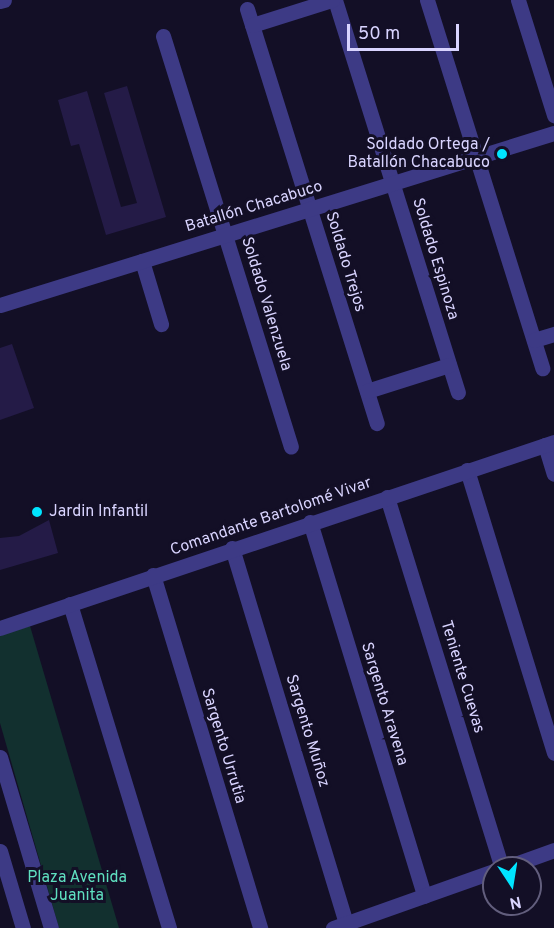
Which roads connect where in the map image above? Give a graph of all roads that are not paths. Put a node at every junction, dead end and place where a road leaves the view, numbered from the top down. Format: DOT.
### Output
graph roads {
  1 [pos="4,0"];
  2 [pos="334,0"];
  3 [pos="427,0"];
  4 [pos="519,0"];
  5 [pos="0,1"];
  6 [pos="247,9"];
  7 [pos="252,25"];
  8 [pos="163,36"];
  9 [pos="554,115"];
  10 [pos="554,133"];
  11 [pos="477,157"];
  12 [pos="392,183"];
  13 [pos="310,209"];
  14 [pos="225,235"];
  15 [pos="142,261"];
  16 [pos="0,305"];
  17 [pos="161,324"];
  18 [pos="554,334"];
  19 [pos="534,340"];
  20 [pos="449,365"];
  21 [pos="543,368"];
  22 [pos="367,391"];
  23 [pos="458,392"];
  24 [pos="377,423"];
  25 [pos="549,443"];
  26 [pos="291,446"];
  27 [pos="467,470"];
  28 [pos="554,474"];
  29 [pos="387,497"];
  30 [pos="310,522"];
  31 [pos="232,548"];
  32 [pos="153,575"];
  33 [pos="70,604"];
  34 [pos="0,628"];
  35 [pos="554,753"];
  36 [pos="0,757"];
  37 [pos="554,850"];
  38 [pos="0,851"];
  39 [pos="499,856"];
  40 [pos="537,856"];
  41 [pos="482,876"];
  42 [pos="4,879"];
  43 [pos="424,896"];
  44 [pos="340,926"];
  45 [pos="23,928"];
  46 [pos="51,928"];
  47 [pos="169,928"];
  48 [pos="260,928"];
  1 -- 5 [label="street"];
  2 -- 7 [label="street"];
  2 -- 12 [label="street, Soldado Espinoza"];
  3 -- 11 [label="street"];
  4 -- 9 [label="street"];
  6 -- 7 [label="street, Soldado Trejos"];
  7 -- 13 [label="street, Soldado Trejos"];
  8 -- 14 [label="street, Soldado Valenzuela"];
  10 -- 11 [label="street, Batallón Chacabuco"];
  11 -- 12 [label="street, Batallón Chacabuco"];
  11 -- 19 [label="street"];
  12 -- 13 [label="street, Batallón Chacabuco"];
  12 -- 20 [label="street, Soldado Espinoza"];
  13 -- 14 [label="street, Batallón Chacabuco"];
  13 -- 22 [label="street, Soldado Trejos"];
  14 -- 15 [label="street, Batallón Chacabuco"];
  14 -- 26 [label="street, Soldado Valenzuela"];
  15 -- 16 [label="street, Batallón Chacabuco"];
  15 -- 17 [label="street"];
  18 -- 19 [label="street"];
  19 -- 21 [label="street"];
  20 -- 22 [label="street"];
  20 -- 23 [label="street, Soldado Espinoza"];
  22 -- 24 [label="street, Soldado Trejos"];
  25 -- 27 [label="street, Comandante Bartolomé Vivar"];
  25 -- 28 [label="street"];
  27 -- 29 [label="street, Comandante Bartolomé Vivar"];
  27 -- 35 [label="street"];
  29 -- 30 [label="street, Comandante Bartolomé Vivar"];
  29 -- 39 [label="street, Teniente Cuevas"];
  30 -- 31 [label="street, Comandante Bartolomé Vivar"];
  30 -- 43 [label="street, Sargento Aravena"];
  31 -- 32 [label="street, Comandante Bartolomé Vivar"];
  31 -- 44 [label="street, Sargento Muñoz"];
  32 -- 33 [label="street, Comandante Bartolomé Vivar"];
  32 -- 48 [label="street, Sargento Urrutia"];
  33 -- 34 [label="street, Comandante Bartolomé Vivar"];
  33 -- 47 [label="street"];
  36 -- 46 [label="street"];
  37 -- 40 [label="street"];
  38 -- 42 [label="street"];
  41 -- 43 [label="street"];
  42 -- 45 [label="street"];
  43 -- 44 [label="street"];
}
